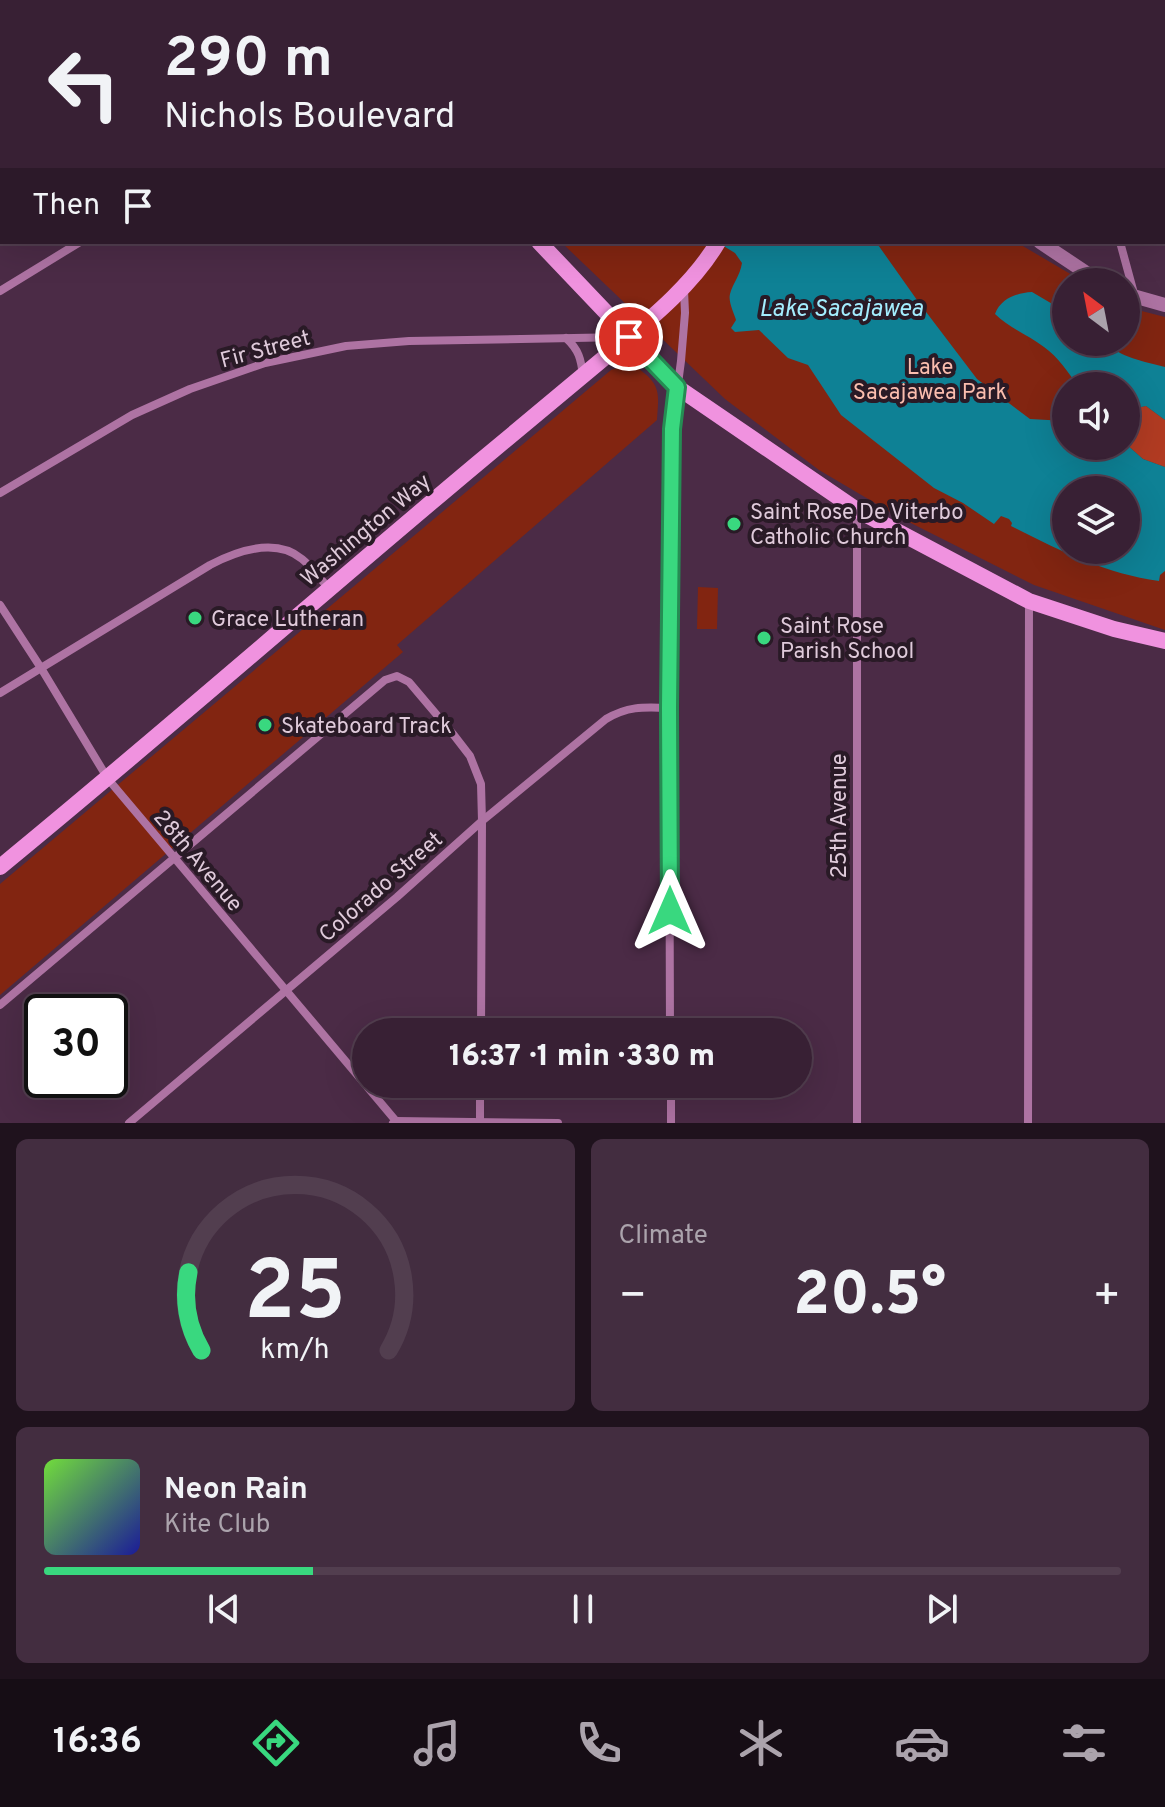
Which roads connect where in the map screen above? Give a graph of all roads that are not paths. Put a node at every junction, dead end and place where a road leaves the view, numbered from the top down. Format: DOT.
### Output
graph roads {
  1 [pos="77,244"];
  2 [pos="541,244"];
  3 [pos="1043,244"];
  4 [pos="1120,244"];
  5 [pos="715,247"];
  6 [pos="1079,268"];
  7 [pos="1125,268"];
  8 [pos="684,286"];
  9 [pos="0,291"];
  10 [pos="1140,299"];
  11 [pos="1165,305"];
  12 [pos="629,337"];
  13 [pos="566,338"];
  14 [pos="583,376"];
  15 [pos="677,387"];
  16 [pos="0,493"];
  17 [pos="857,510"];
  18 [pos="329,588"];
  19 [pos="1029,601"];
  20 [pos="0,605"];
  21 [pos="1165,641"];
  22 [pos="41,668"];
  23 [pos="0,693"];
  24 [pos="669,708"];
  25 [pos="108,779"];
  26 [pos="482,821"];
  27 [pos="174,858"];
  28 [pos="0,867"];
  29 [pos="286,990"];
  30 [pos="0,1005"];
  31 [pos="481,1018"];
  32 [pos="670,1018"];
  33 [pos="480,1098"];
  34 [pos="671,1098"];
  35 [pos="394,1122"];
  36 [pos="480,1122"];
  37 [pos="129,1123"];
  38 [pos="558,1123"];
  39 [pos="671,1123"];
  40 [pos="857,1123"];
  41 [pos="1028,1123"];
  1 -- 9 [label="street"];
  2 -- 12 [label="main road"];
  3 -- 6 [label="street"];
  4 -- 7 [label="street"];
  5 -- 8 [label="main road, Washington Way"];
  8 -- 12 [label="main road, Washington Way"];
  8 -- 15 [label="street"];
  10 -- 11 [label="street"];
  12 -- 13 [label="street, Fir Street"];
  12 -- 14 [label="main road, Washington Way"];
  12 -- 15 [label="main road"];
  13 -- 14 [label="street"];
  13 -- 16 [label="street, Fir Street"];
  14 -- 18 [label="main road, Washington Way"];
  15 -- 17 [label="main road"];
  15 -- 24 [label="street"];
  17 -- 19 [label="main road"];
  17 -- 40 [label="street, 25th Avenue"];
  18 -- 22 [label="street"];
  18 -- 25 [label="main road, Washington Way"];
  19 -- 21 [label="main road"];
  19 -- 41 [label="street"];
  20 -- 22 [label="street, 28th Avenue"];
  22 -- 23 [label="street"];
  22 -- 25 [label="street, 28th Avenue"];
  24 -- 26 [label="street, Colorado Street"];
  24 -- 32 [label="street"];
  25 -- 27 [label="street, 28th Avenue"];
  25 -- 28 [label="main road, Washington Way"];
  26 -- 27 [label="street"];
  26 -- 29 [label="street, Colorado Street"];
  26 -- 31 [label="street"];
  27 -- 29 [label="street, 28th Avenue"];
  27 -- 30 [label="street"];
  29 -- 35 [label="street, 28th Avenue"];
  29 -- 37 [label="street, Colorado Street"];
  33 -- 36 [label="street"];
  34 -- 39 [label="street"];
  35 -- 36 [label="street"];
  36 -- 38 [label="street"];
}
